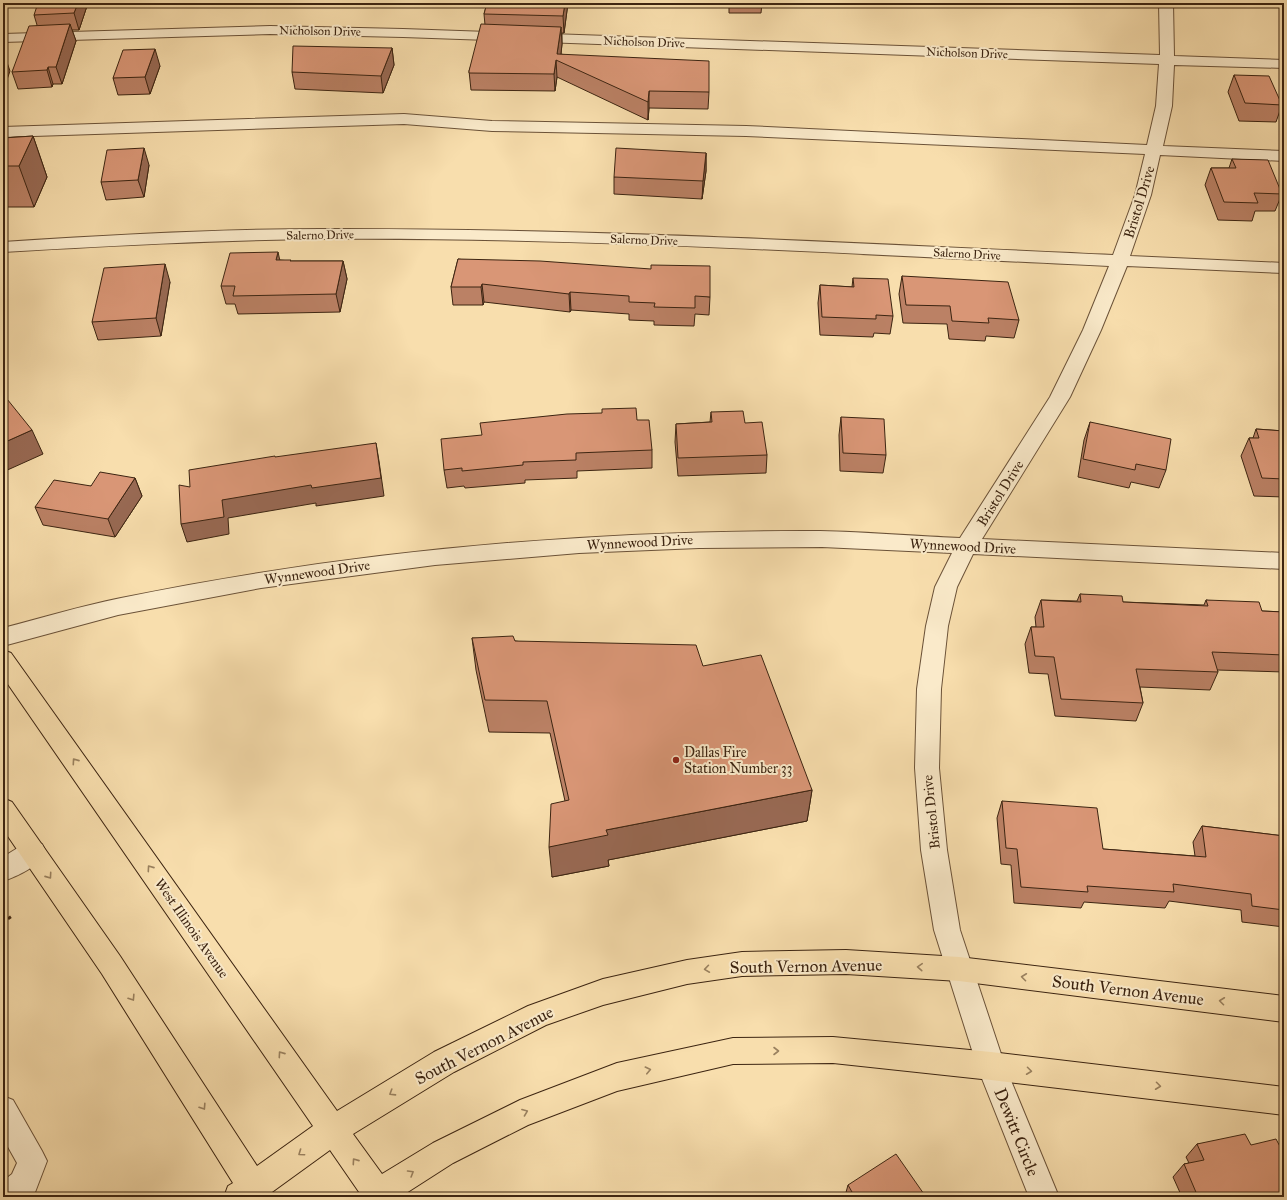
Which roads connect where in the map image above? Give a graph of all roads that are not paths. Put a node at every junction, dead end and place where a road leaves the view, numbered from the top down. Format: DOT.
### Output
graph roads {
  1 [pos="1166,3"];
  2 [pos="3,38"];
  3 [pos="1167,60"];
  4 [pos="1284,64"];
  5 [pos="3,132"];
  6 [pos="1154,149"];
  7 [pos="1284,156"];
  8 [pos="3,247"];
  9 [pos="1120,261"];
  10 [pos="1284,268"];
  11 [pos="966,546"];
  12 [pos="1284,561"];
  13 [pos="3,637"];
  14 [pos="3,659"];
  15 [pos="3,809"];
  16 [pos="33,852"];
  17 [pos="3,870"];
  18 [pos="959,969"];
  19 [pos="1284,1009"];
  20 [pos="991,1066"];
  21 [pos="1284,1101"];
  22 [pos="3,1110"];
  23 [pos="333,1130"];
  24 [pos="250,1194"];
  25 [pos="377,1196"];
  26 [pos="7,1197"];
  27 [pos="1044,1197"];
  1 -- 3 [label="street, Bristol Drive"];
  2 -- 3 [label="street, Nicholson Drive"];
  3 -- 4 [label="street, Nicholson Drive"];
  3 -- 6 [label="street, Bristol Drive"];
  5 -- 6 [label="street"];
  6 -- 7 [label="street"];
  6 -- 9 [label="street, Bristol Drive"];
  8 -- 9 [label="street, Salerno Drive"];
  9 -- 10 [label="street, Salerno Drive"];
  9 -- 11 [label="street, Bristol Drive"];
  11 -- 12 [label="street, Wynnewood Drive"];
  11 -- 13 [label="street, Wynnewood Drive"];
  11 -- 18 [label="street, Bristol Drive"];
  23 -- 14 [label="main road, West Illinois Avenue, one-way"];
  15 -- 16 [label="main road"];
  16 -- 17 [label="street"];
  16 -- 24 [label="main road, one-way"];
  19 -- 18 [label="main road, South Vernon Avenue, one-way"];
  18 -- 20 [label="street, Bristol Drive"];
  18 -- 23 [label="main road, South Vernon Avenue, one-way"];
  20 -- 21 [label="main road, one-way"];
  25 -- 20 [label="main road, one-way"];
  20 -- 27 [label="street, Dewitt Circle"];
  22 -- 26 [label="street"];
  23 -- 24 [label="main road, South Vernon Avenue, one-way"];
  25 -- 23 [label="main road, West Illinois Avenue, one-way"];
}
